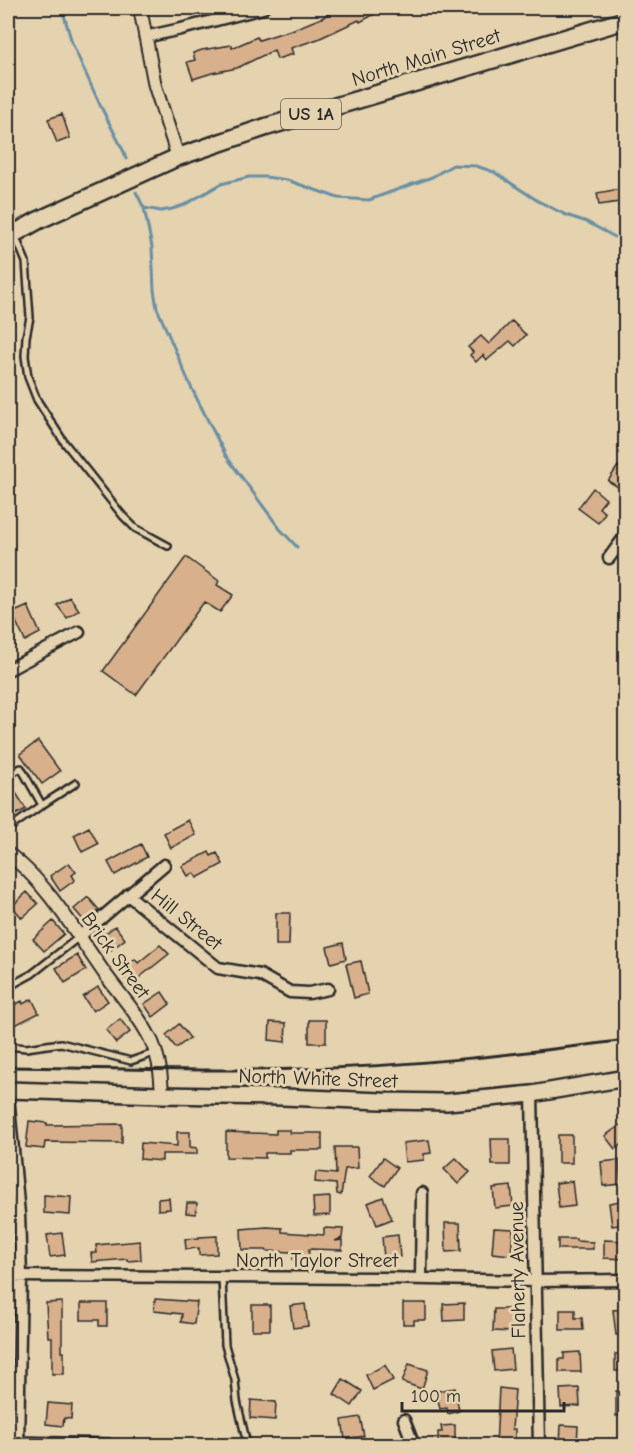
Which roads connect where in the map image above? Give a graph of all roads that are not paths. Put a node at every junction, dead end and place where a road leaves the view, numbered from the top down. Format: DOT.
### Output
graph roads {
  1 [pos="140,8"];
  2 [pos="263,8"];
  3 [pos="626,20"];
  4 [pos="145,37"];
  5 [pos="178,157"];
  6 [pos="10,235"];
  7 [pos="626,535"];
  8 [pos="168,546"];
  9 [pos="609,558"];
  10 [pos="79,633"];
  11 [pos="8,670"];
  12 [pos="8,774"];
  13 [pos="76,783"];
  14 [pos="42,805"];
  15 [pos="8,829"];
  16 [pos="8,854"];
  17 [pos="164,865"];
  18 [pos="128,895"];
  19 [pos="78,937"];
  20 [pos="8,987"];
  21 [pos="327,989"];
  22 [pos="8,1046"];
  23 [pos="156,1052"];
  24 [pos="626,1078"];
  25 [pos="8,1090"];
  26 [pos="532,1094"];
  27 [pos="162,1095"];
  28 [pos="8,1096"];
  29 [pos="422,1193"];
  30 [pos="19,1220"];
  31 [pos="8,1221"];
  32 [pos="8,1276"];
  33 [pos="21,1276"];
  34 [pos="222,1277"];
  35 [pos="421,1279"];
  36 [pos="626,1280"];
  37 [pos="536,1281"];
  38 [pos="404,1420"];
  39 [pos="246,1440"];
  40 [pos="110,1442"];
  41 [pos="18,1443"];
  42 [pos="414,1446"];
  43 [pos="538,1446"];
  1 -- 4 [label="street"];
  2 -- 4 [label="street"];
  3 -- 5 [label="main road, North Main Street / US 1A"];
  4 -- 5 [label="street"];
  5 -- 6 [label="main road, North Main Street / US 1A"];
  6 -- 8 [label="lane"];
  7 -- 9 [label="street"];
  10 -- 11 [label="street"];
  12 -- 14 [label="lane"];
  13 -- 14 [label="lane"];
  14 -- 15 [label="lane"];
  16 -- 19 [label="street, Brick Street"];
  17 -- 18 [label="street"];
  18 -- 19 [label="street"];
  18 -- 21 [label="street, Hill Street"];
  19 -- 20 [label="lane"];
  19 -- 23 [label="street, Brick Street"];
  22 -- 23 [label="lane"];
  23 -- 27 [label="street, Brick Street"];
  24 -- 26 [label="main road, North White Street"];
  25 -- 27 [label="main road, North White Street"];
  26 -- 27 [label="main road, North White Street"];
  26 -- 37 [label="street, Flaherty Avenue"];
  28 -- 30 [label="street"];
  29 -- 35 [label="street"];
  30 -- 31 [label="lane"];
  30 -- 33 [label="street"];
  32 -- 33 [label="street, North Taylor Street"];
  33 -- 34 [label="street, North Taylor Street"];
  33 -- 41 [label="street"];
  34 -- 35 [label="street, North Taylor Street"];
  34 -- 39 [label="lane"];
  35 -- 37 [label="street, North Taylor Street"];
  36 -- 37 [label="street, North Taylor Street"];
  37 -- 43 [label="street, Flaherty Avenue"];
  38 -- 42 [label="street"];
  40 -- 41 [label="lane"];
}
